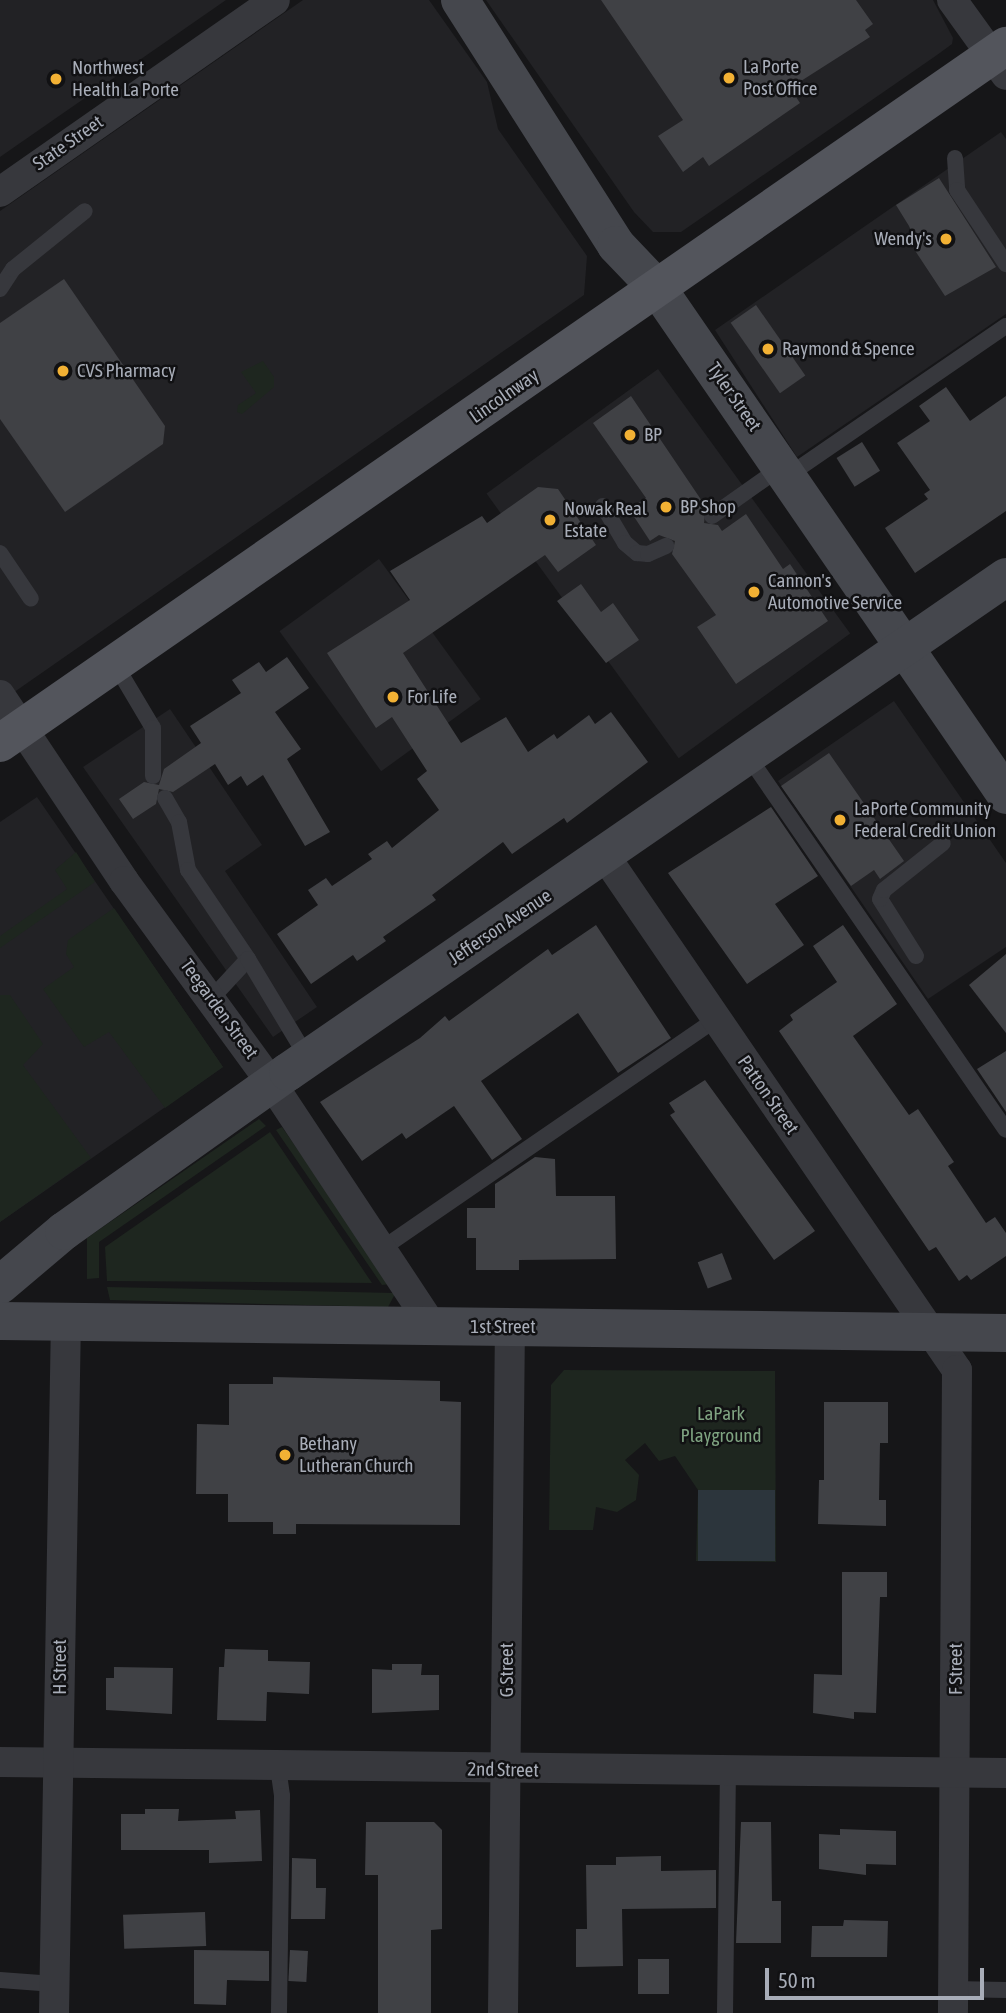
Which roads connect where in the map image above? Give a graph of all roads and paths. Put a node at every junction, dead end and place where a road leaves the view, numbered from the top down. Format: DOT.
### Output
graph roads {
  1 [pos="275,0"];
  2 [pos="460,0"];
  3 [pos="952,0"];
  4 [pos="1001,59"];
  5 [pos="955,158"];
  6 [pos="0,192"];
  7 [pos="85,211"];
  8 [pos="1006,264"];
  9 [pos="0,289"];
  10 [pos="658,289"];
  11 [pos="1006,326"];
  12 [pos="786,471"];
  13 [pos="603,506"];
  14 [pos="712,516"];
  15 [pos="666,546"];
  16 [pos="0,553"];
  17 [pos="1006,577"];
  18 [pos="31,599"];
  19 [pos="905,647"];
  20 [pos="115,663"];
  21 [pos="0,695"];
  22 [pos="11,735"];
  23 [pos="748,756"];
  24 [pos="153,776"];
  25 [pos="1006,795"];
  26 [pos="165,798"];
  27 [pos="943,843"];
  28 [pos="605,856"];
  29 [pos="916,956"];
  30 [pos="248,959"];
  31 [pos="211,999"];
  32 [pos="716,1020"];
  33 [pos="308,1059"];
  34 [pos="272,1084"];
  35 [pos="1006,1130"];
  36 [pos="380,1250"];
  37 [pos="0,1285"];
  38 [pos="0,1321"];
  39 [pos="66,1321"];
  40 [pos="433,1327"];
  41 [pos="510,1327"];
  42 [pos="934,1332"];
  43 [pos="1006,1333"];
  44 [pos="0,1762"];
  45 [pos="60,1763"];
  46 [pos="278,1767"];
  47 [pos="505,1770"];
  48 [pos="728,1772"];
  49 [pos="955,1773"];
  50 [pos="1006,1773"];
  51 [pos="0,1980"];
  52 [pos="1006,1990"];
  53 [pos="54,1998"];
  54 [pos="953,2001"];
  55 [pos="279,2013"];
  56 [pos="503,2013"];
  57 [pos="725,2013"];
  1 -- 6 [label="street, State Street"];
  2 -- 10 [label="street, Tyler Street"];
  3 -- 4 [label="street"];
  4 -- 10 [label="main road, Lincolnway"];
  5 -- 8 [label="lane"];
  7 -- 9 [label="lane"];
  10 -- 12 [label="street, Tyler Street"];
  10 -- 20 [label="main road, Lincolnway"];
  11 -- 12 [label="lane"];
  12 -- 14 [label="lane"];
  12 -- 19 [label="street, Tyler Street"];
  13 -- 15 [label="lane"];
  16 -- 18 [label="lane"];
  17 -- 19 [label="street, Jefferson Avenue"];
  19 -- 23 [label="street, Jefferson Avenue"];
  19 -- 25 [label="street, Tyler Street"];
  20 -- 22 [label="main road, Lincolnway"];
  20 -- 24 [label="lane"];
  21 -- 22 [label="street, Teegarden Street"];
  22 -- 31 [label="street, Teegarden Street"];
  23 -- 28 [label="street, Jefferson Avenue"];
  23 -- 35 [label="lane"];
  26 -- 30 [label="lane"];
  27 -- 29 [label="lane"];
  28 -- 32 [label="street, Patton Street"];
  28 -- 33 [label="street, Jefferson Avenue"];
  30 -- 31 [label="lane"];
  30 -- 33 [label="lane"];
  31 -- 34 [label="street, Teegarden Street"];
  32 -- 36 [label="lane"];
  32 -- 42 [label="street, Patton Street"];
  33 -- 34 [label="street, Jefferson Avenue"];
  34 -- 36 [label="street, Teegarden Street"];
  34 -- 37 [label="street, Jefferson Avenue"];
  36 -- 40 [label="street, Teegarden Street"];
  38 -- 39 [label="street, 1st Street"];
  39 -- 40 [label="street, 1st Street"];
  39 -- 45 [label="street, H Street"];
  40 -- 41 [label="street, 1st Street"];
  41 -- 42 [label="street, 1st Street"];
  41 -- 47 [label="street, G Street"];
  42 -- 43 [label="street, 1st Street"];
  42 -- 49 [label="street, F Street"];
  44 -- 45 [label="street, 2nd Street"];
  45 -- 46 [label="street, 2nd Street"];
  45 -- 53 [label="street, H Street"];
  46 -- 47 [label="street, 2nd Street"];
  46 -- 55 [label="lane"];
  47 -- 48 [label="street, 2nd Street"];
  47 -- 56 [label="street, G Street"];
  48 -- 49 [label="street, 2nd Street"];
  48 -- 57 [label="lane"];
  49 -- 50 [label="street, 2nd Street"];
  49 -- 54 [label="street, F Street"];
  51 -- 53 [label="lane"];
  52 -- 54 [label="lane"];
}
